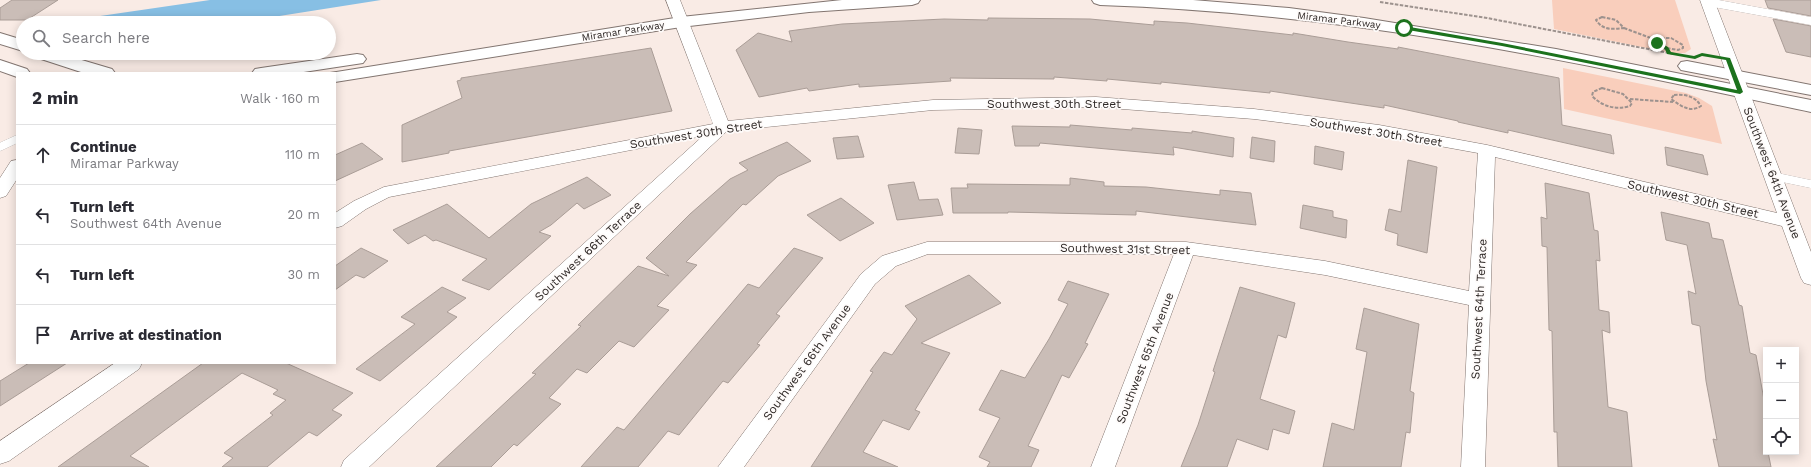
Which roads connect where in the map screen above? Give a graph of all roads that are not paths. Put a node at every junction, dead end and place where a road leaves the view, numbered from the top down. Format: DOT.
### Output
graph roads {
  1 [pos="752,0"];
  2 [pos="912,0"];
  3 [pos="1100,0"];
  4 [pos="1283,0"];
  5 [pos="1166,1"];
  6 [pos="1707,1"];
  7 [pos="677,10"];
  8 [pos="1811,21"];
  9 [pos="0,38"];
  10 [pos="16,44"];
  11 [pos="62,60"];
  12 [pos="0,65"];
  13 [pos="18,72"];
  14 [pos="102,72"];
  15 [pos="268,72"];
  16 [pos="1734,75"];
  17 [pos="336,77"];
  18 [pos="1811,90"];
  19 [pos="1740,92"];
  20 [pos="1811,106"];
  21 [pos="722,127"];
  22 [pos="16,139"];
  23 [pos="0,146"];
  24 [pos="1487,150"];
  25 [pos="16,167"];
  26 [pos="1773,176"];
  27 [pos="1811,184"];
  28 [pos="0,192"];
  29 [pos="336,221"];
  30 [pos="1791,222"];
  31 [pos="1186,248"];
  32 [pos="889,261"];
  33 [pos="1811,278"];
  34 [pos="1479,300"];
  35 [pos="131,364"];
  36 [pos="0,454"];
  37 [pos="354,467"];
  38 [pos="730,467"];
  39 [pos="1103,467"];
  40 [pos="1473,467"];
  1 -- 7 [label="main road, Miramar Parkway"];
  2 -- 7 [label="main road, Miramar Parkway"];
  3 -- 5 [label="main road, Miramar Parkway"];
  4 -- 16 [label="main road, Miramar Parkway"];
  5 -- 19 [label="main road, Miramar Parkway"];
  6 -- 8 [label="lane"];
  6 -- 16 [label="street, Southwest 64th Avenue"];
  7 -- 15 [label="main road, Miramar Parkway"];
  7 -- 17 [label="main road, Miramar Parkway"];
  7 -- 21 [label="street"];
  9 -- 10 [label="main road"];
  11 -- 14 [label="main road"];
  12 -- 13 [label="main road"];
  16 -- 18 [label="main road, Miramar Parkway"];
  16 -- 19 [label="street, Southwest 64th Avenue"];
  19 -- 20 [label="main road, Miramar Parkway"];
  19 -- 26 [label="street, Southwest 64th Avenue"];
  21 -- 24 [label="street, Southwest 30th Street"];
  21 -- 29 [label="street, Southwest 30th Street"];
  21 -- 37 [label="street, Southwest 66th Terrace"];
  22 -- 23 [label="lane"];
  24 -- 30 [label="street, Southwest 30th Street"];
  24 -- 34 [label="street, Southwest 64th Terrace"];
  25 -- 28 [label="street"];
  26 -- 27 [label="lane"];
  26 -- 30 [label="street, Southwest 64th Avenue"];
  30 -- 33 [label="street, Southwest 64th Avenue"];
  31 -- 32 [label="street, Southwest 31st Street"];
  31 -- 34 [label="street, Southwest 31st Street"];
  31 -- 39 [label="street, Southwest 65th Avenue"];
  32 -- 38 [label="street, Southwest 66th Avenue"];
  34 -- 40 [label="street, Southwest 64th Terrace"];
  35 -- 36 [label="street"];
}
